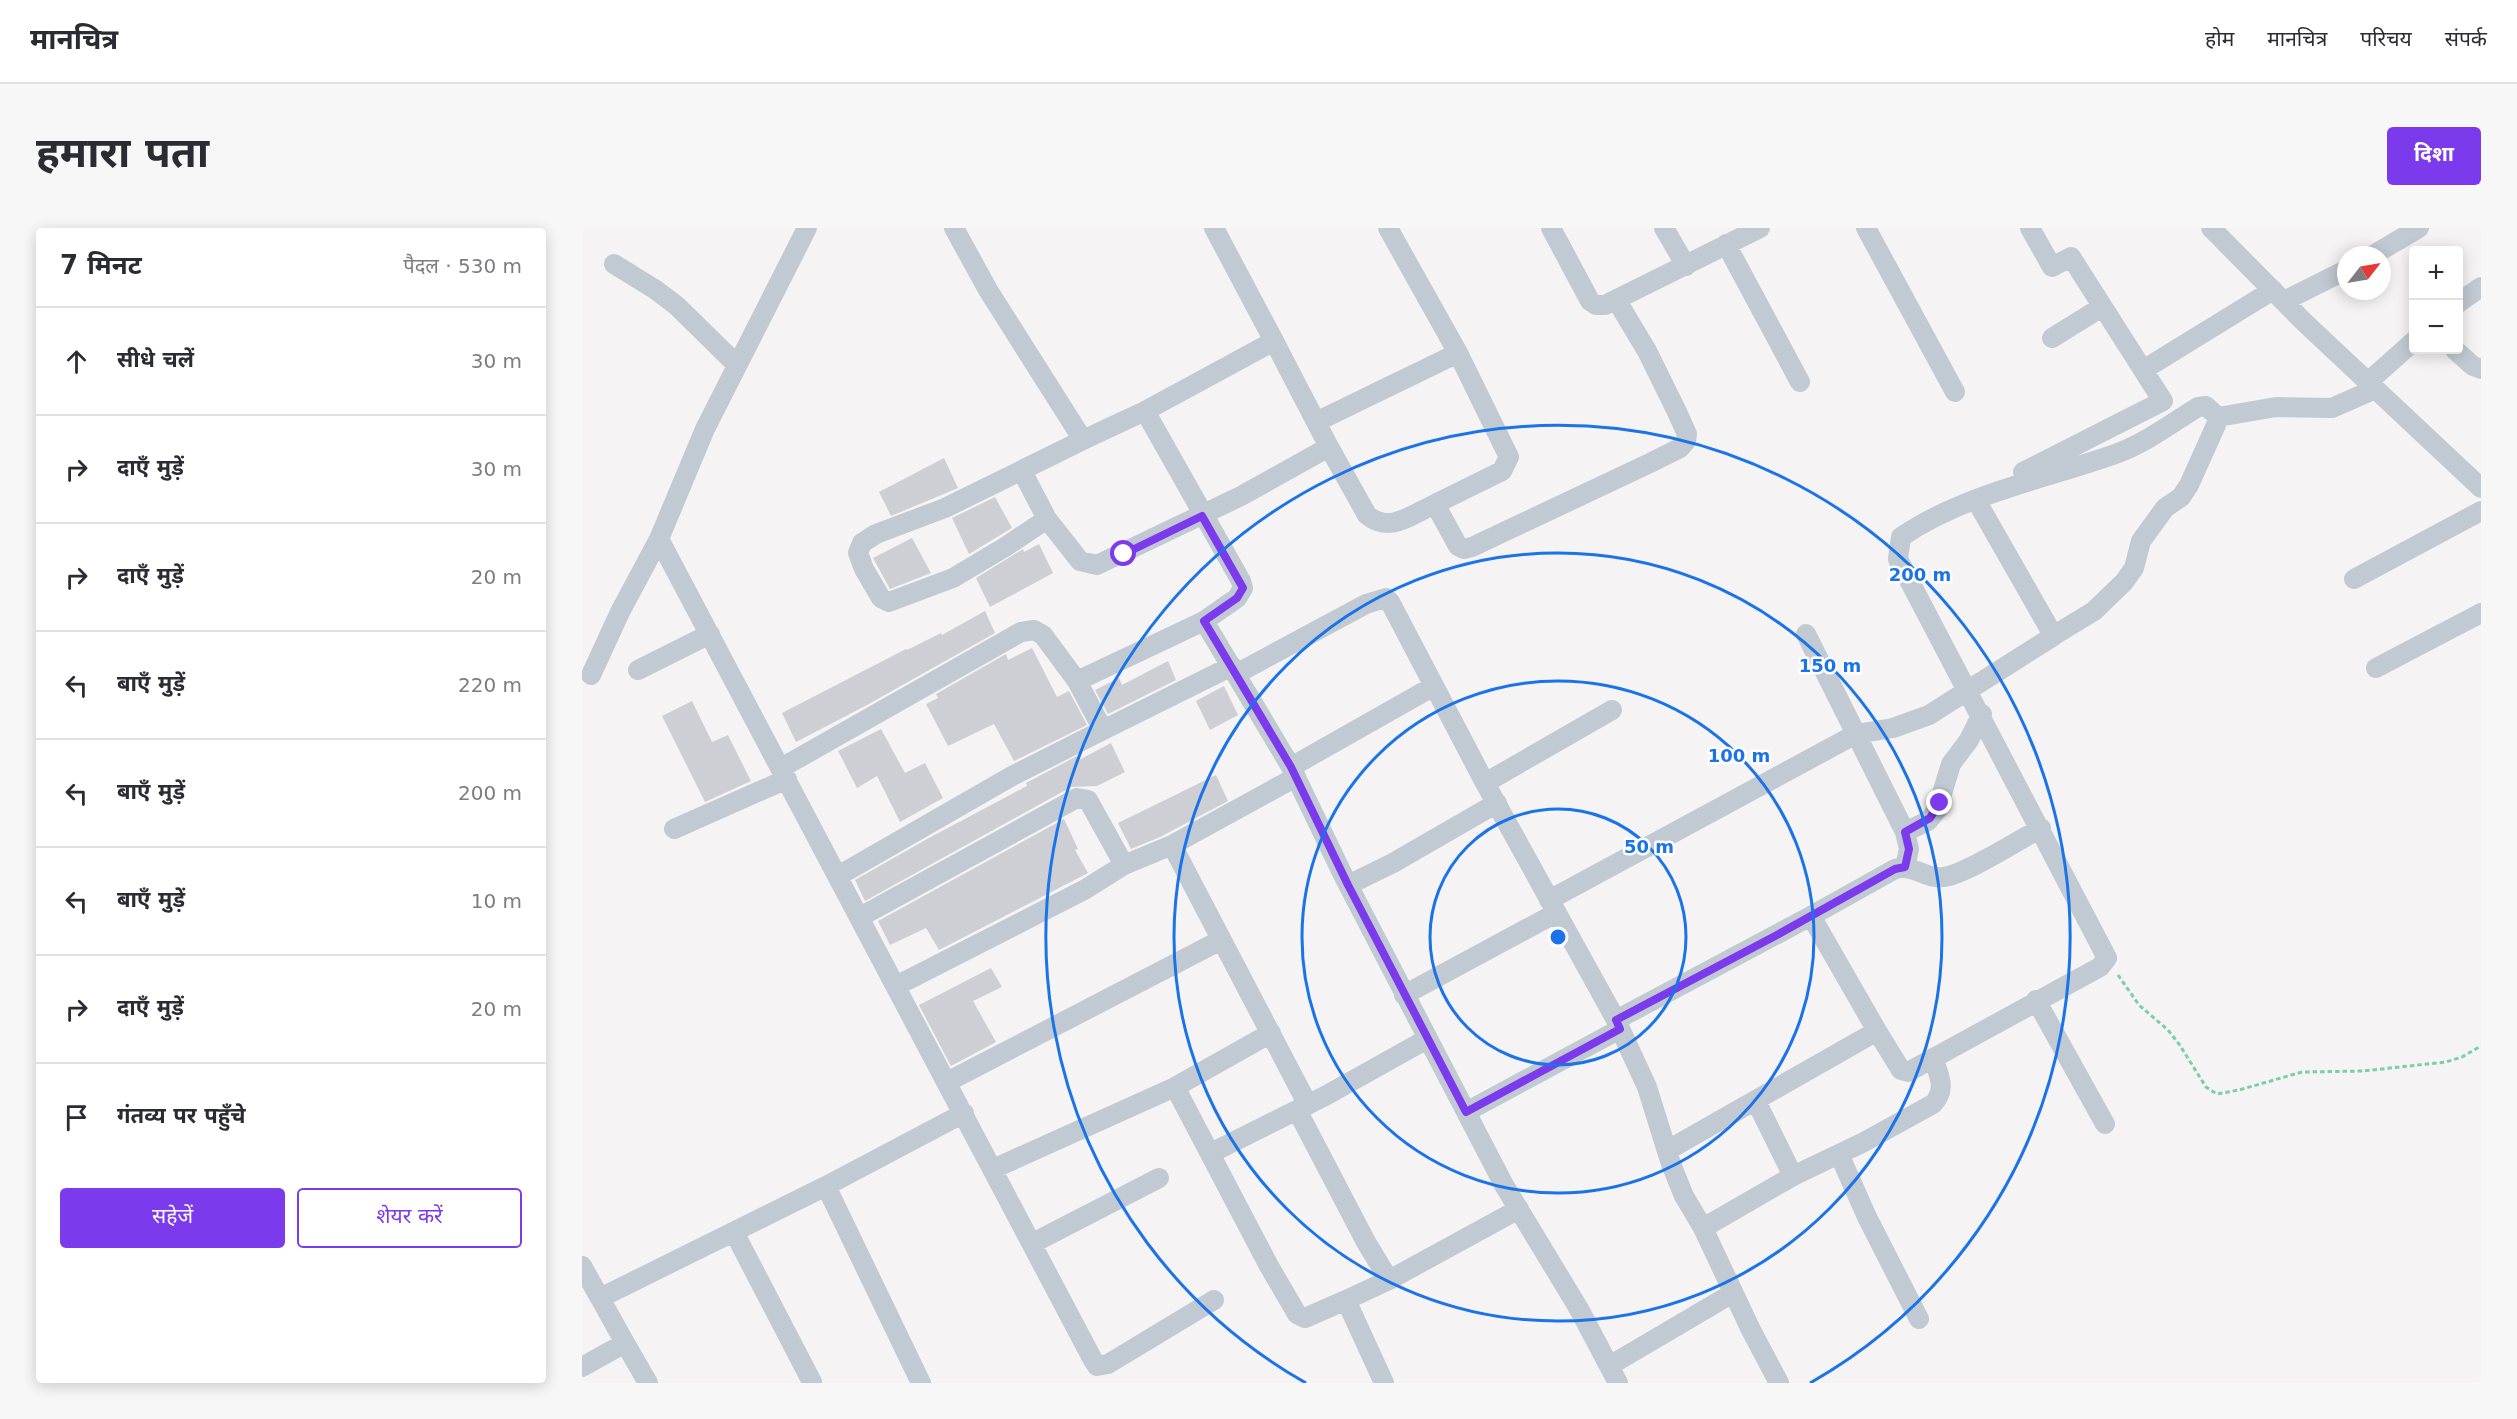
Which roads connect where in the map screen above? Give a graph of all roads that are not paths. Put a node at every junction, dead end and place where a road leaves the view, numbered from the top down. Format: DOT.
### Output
graph roads {
  1 [pos="807,228"];
  2 [pos="954,228"];
  3 [pos="1214,228"];
  4 [pos="1388,228"];
  5 [pos="1551,228"];
  6 [pos="1664,228"];
  7 [pos="1760,228"];
  8 [pos="1866,228"];
  9 [pos="2030,228"];
  10 [pos="2211,228"];
  11 [pos="2419,228"];
  12 [pos="1726,244"];
  13 [pos="2388,246"];
  14 [pos="614,264"];
  15 [pos="1686,266"];
  16 [pos="2337,273"];
  17 [pos="2481,287"];
  18 [pos="2279,296"];
  19 [pos="2462,300"];
  20 [pos="1617,301"];
  21 [pos="2102,307"];
  22 [pos="2052,338"];
  23 [pos="1274,341"];
  24 [pos="2409,346"];
  25 [pos="1458,352"];
  26 [pos="2460,354"];
  27 [pos="737,365"];
  28 [pos="2481,369"];
  29 [pos="2143,370"];
  30 [pos="1800,382"];
  31 [pos="2372,386"];
  32 [pos="1955,393"];
  33 [pos="1145,411"];
  34 [pos="2218,417"];
  35 [pos="1316,422"];
  36 [pos="1083,440"];
  37 [pos="1329,447"];
  38 [pos="1022,471"];
  39 [pos="2007,488"];
  40 [pos="2481,488"];
  41 [pos="1976,500"];
  42 [pos="1435,504"];
  43 [pos="2481,511"];
  44 [pos="1202,516"];
  45 [pos="1047,519"];
  46 [pos="659,539"];
  47 [pos="2354,579"];
  48 [pos="2481,613"];
  49 [pos="1204,621"];
  50 [pos="710,634"];
  51 [pos="1806,634"];
  52 [pos="2053,636"];
  53 [pos="2376,668"];
  54 [pos="638,670"];
  55 [pos="1234,670"];
  56 [pos="591,675"];
  57 [pos="1077,681"];
  58 [pos="1434,686"];
  59 [pos="1968,689"];
  60 [pos="1612,710"];
  61 [pos="1982,714"];
  62 [pos="1103,730"];
  63 [pos="1856,734"];
  64 [pos="1293,772"];
  65 [pos="784,774"];
  66 [pos="1485,783"];
  67 [pos="1497,803"];
  68 [pos="2041,828"];
  69 [pos="674,829"];
  70 [pos="1905,832"];
  71 [pos="1172,845"];
  72 [pos="1125,865"];
  73 [pos="1905,867"];
  74 [pos="838,876"];
  75 [pos="1348,885"];
  76 [pos="1552,907"];
  77 [pos="1811,916"];
  78 [pos="860,917"];
  79 [pos="1221,940"];
  80 [pos="896,986"];
  81 [pos="1404,995"];
  82 [pos="2036,1000"];
  83 [pos="1618,1025"];
  84 [pos="1877,1031"];
  85 [pos="1270,1033"];
  86 [pos="1427,1039"];
  87 [pos="1933,1058"];
  88 [pos="947,1082"];
  89 [pos="1175,1087"];
  90 [pos="1756,1101"];
  91 [pos="1303,1107"];
  92 [pos="1466,1112"];
  93 [pos="964,1113"];
  94 [pos="2105,1124"];
  95 [pos="1668,1150"];
  96 [pos="1210,1153"];
  97 [pos="1839,1154"];
  98 [pos="993,1169"];
  99 [pos="1793,1176"];
  100 [pos="1159,1178"];
  101 [pos="826,1186"];
  102 [pos="1519,1209"];
  103 [pos="1703,1228"];
  104 [pos="734,1232"];
  105 [pos="1033,1243"];
  106 [pos="582,1266"];
  107 [pos="1389,1280"];
  108 [pos="1733,1293"];
  109 [pos="600,1298"];
  110 [pos="1214,1300"];
  111 [pos="1346,1300"];
  112 [pos="1920,1319"];
  113 [pos="625,1343"];
  114 [pos="582,1367"];
  115 [pos="1613,1375"];
  116 [pos="812,1382"];
  117 [pos="648,1383"];
  118 [pos="921,1383"];
  119 [pos="1384,1383"];
  120 [pos="1779,1383"];
  1 -- 27 [label="street"];
  2 -- 36 [label="street"];
  3 -- 23 [label="street"];
  4 -- 25 [label="street"];
  5 -- 20 [label="street"];
  6 -- 15 [label="street"];
  7 -- 12 [label="street"];
  8 -- 32 [label="street"];
  9 -- 21 [label="street"];
  10 -- 18 [label="street"];
  11 -- 13 [label="street"];
  12 -- 15 [label="street"];
  12 -- 30 [label="street"];
  14 -- 27 [label="street"];
  15 -- 20 [label="street"];
  16 -- 18 [label="street"];
  17 -- 19 [label="street"];
  18 -- 29 [label="street"];
  18 -- 31 [label="street"];
  20 -- 42 [label="street"];
  21 -- 22 [label="street"];
  21 -- 29 [label="street"];
  23 -- 33 [label="street"];
  23 -- 35 [label="street"];
  24 -- 31 [label="street"];
  25 -- 35 [label="street"];
  25 -- 42 [label="street"];
  26 -- 28 [label="street"];
  27 -- 46 [label="street"];
  29 -- 39 [label="street"];
  31 -- 34 [label="street"];
  31 -- 40 [label="street"];
  33 -- 36 [label="street"];
  33 -- 44 [label="street"];
  34 -- 39 [label="street"];
  34 -- 52 [label="street"];
  35 -- 37 [label="street"];
  36 -- 38 [label="street"];
  37 -- 42 [label="street"];
  37 -- 44 [label="street"];
  38 -- 45 [label="street"];
  38 -- 45 [label="street"];
  39 -- 41 [label="street"];
  41 -- 52 [label="street"];
  41 -- 59 [label="street"];
  43 -- 47 [label="street"];
  44 -- 45 [label="street"];
  44 -- 49 [label="street"];
  46 -- 50 [label="street"];
  46 -- 56 [label="street"];
  48 -- 53 [label="street"];
  49 -- 55 [label="street"];
  49 -- 57 [label="street"];
  50 -- 54 [label="street"];
  50 -- 65 [label="street"];
  51 -- 63 [label="street"];
  52 -- 59 [label="street"];
  55 -- 58 [label="street"];
  55 -- 62 [label="street"];
  55 -- 64 [label="street"];
  57 -- 62 [label="street"];
  57 -- 65 [label="street"];
  58 -- 64 [label="street"];
  58 -- 66 [label="street"];
  59 -- 61 [label="street"];
  59 -- 63 [label="street"];
  60 -- 66 [label="street"];
  61 -- 68 [label="street"];
  61 -- 70 [label="street"];
  62 -- 74 [label="street"];
  63 -- 70 [label="street"];
  63 -- 76 [label="street"];
  64 -- 71 [label="street"];
  64 -- 75 [label="street"];
  65 -- 69 [label="street"];
  65 -- 74 [label="street"];
  66 -- 67 [label="street"];
  67 -- 75 [label="street"];
  67 -- 76 [label="street"];
  68 -- 73 [label="street"];
  68 -- 82 [label="street"];
  70 -- 73 [label="street"];
  71 -- 72 [label="street"];
  71 -- 79 [label="street"];
  72 -- 78 [label="street"];
  72 -- 80 [label="street"];
  73 -- 77 [label="street"];
  74 -- 78 [label="street"];
  75 -- 81 [label="street"];
  76 -- 81 [label="street"];
  76 -- 83 [label="street"];
  77 -- 83 [label="street"];
  77 -- 84 [label="street"];
  78 -- 80 [label="street"];
  79 -- 85 [label="street"];
  79 -- 88 [label="street"];
  80 -- 88 [label="street"];
  81 -- 86 [label="street"];
  82 -- 87 [label="street"];
  82 -- 94 [label="street"];
  83 -- 92 [label="street"];
  83 -- 95 [label="street"];
  84 -- 87 [label="street"];
  84 -- 90 [label="street"];
  85 -- 89 [label="street"];
  85 -- 91 [label="street"];
  86 -- 91 [label="street"];
  86 -- 92 [label="street"];
  87 -- 97 [label="street"];
  88 -- 93 [label="street"];
  89 -- 96 [label="street"];
  89 -- 98 [label="street"];
  90 -- 95 [label="street"];
  90 -- 99 [label="street"];
  91 -- 96 [label="street"];
  91 -- 107 [label="street"];
  92 -- 102 [label="street"];
  93 -- 98 [label="street"];
  93 -- 101 [label="street"];
  95 -- 103 [label="street"];
  96 -- 111 [label="street"];
  97 -- 99 [label="street"];
  97 -- 112 [label="street"];
  98 -- 105 [label="street"];
  99 -- 103 [label="street"];
  100 -- 105 [label="street"];
  101 -- 104 [label="street"];
  101 -- 118 [label="street"];
  102 -- 107 [label="street"];
  102 -- 115 [label="street"];
  103 -- 108 [label="street"];
  104 -- 109 [label="street"];
  104 -- 116 [label="street"];
  105 -- 110 [label="street"];
  106 -- 109 [label="street"];
  107 -- 111 [label="street"];
  108 -- 115 [label="street"];
  108 -- 120 [label="street"];
  109 -- 113 [label="street"];
  111 -- 119 [label="street"];
  113 -- 114 [label="street"];
  113 -- 117 [label="street"];
}
